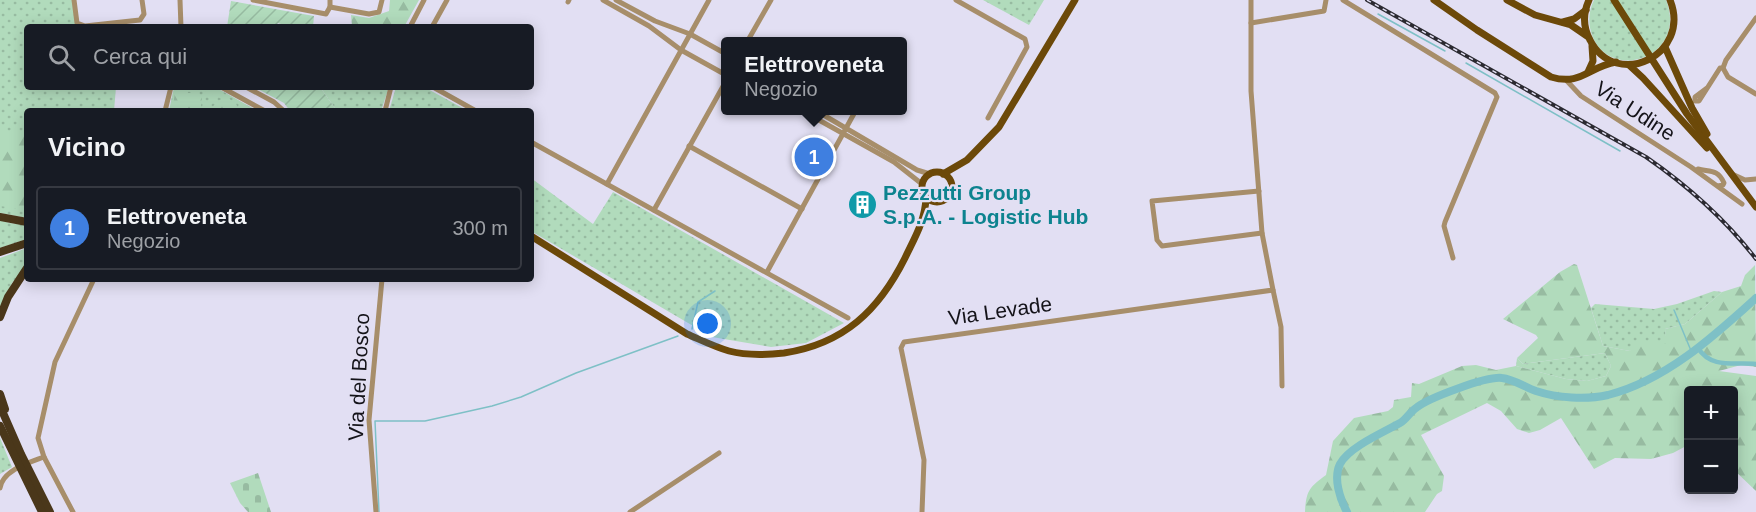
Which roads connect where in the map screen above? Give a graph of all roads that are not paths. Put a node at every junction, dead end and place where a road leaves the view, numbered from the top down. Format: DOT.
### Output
graph roads {
  1 [pos="74,0"];
  2 [pos="142,0"];
  3 [pos="180,0"];
  4 [pos="252,0"];
  5 [pos="330,0"];
  6 [pos="382,0"];
  7 [pos="424,0"];
  8 [pos="447,0"];
  9 [pos="603,0"];
  10 [pos="616,0"];
  11 [pos="709,0"];
  12 [pos="771,0"];
  13 [pos="956,0"];
  14 [pos="1075,0"];
  15 [pos="1251,0"];
  16 [pos="1326,0"];
  17 [pos="1343,0"];
  18 [pos="1434,0"];
  19 [pos="1507,0"];
  20 [pos="1614,0"];
  21 [pos="1670,0"];
  22 [pos="1588,3"];
  23 [pos="330,7"];
  24 [pos="1756,18"];
  25 [pos="1251,22"];
  26 [pos="1563,22"];
  27 [pos="80,24"];
  28 [pos="101,24"];
  29 [pos="181,24"];
  30 [pos="412,24"];
  31 [pos="434,24"];
  32 [pos="690,34"];
  33 [pos="1587,36"];
  34 [pos="750,37"];
  35 [pos="1592,45"];
  36 [pos="1665,47"];
  37 [pos="681,50"];
  38 [pos="721,51"];
  39 [pos="1616,62"];
  40 [pos="1629,64"];
  41 [pos="1723,68"];
  42 [pos="721,72"];
  43 [pos="1588,72"];
  44 [pos="1578,78"];
  45 [pos="1567,81"];
  46 [pos="1707,88"];
  47 [pos="170,90"];
  48 [pos="226,90"];
  49 [pos="252,90"];
  50 [pos="390,90"];
  51 [pos="438,90"];
  52 [pos="721,90"];
  53 [pos="1575,90"];
  54 [pos="1756,94"];
  55 [pos="166,108"];
  56 [pos="260,108"];
  57 [pos="281,108"];
  58 [pos="386,108"];
  59 [pos="471,108"];
  60 [pos="808,115"];
  61 [pos="823,115"];
  62 [pos="854,115"];
  63 [pos="988,118"];
  64 [pos="847,128"];
  65 [pos="843,134"];
  66 [pos="534,144"];
  67 [pos="689,146"];
  68 [pos="967,159"];
  69 [pos="1678,159"];
  70 [pos="1729,172"];
  71 [pos="930,174"];
  72 [pos="943,174"];
  73 [pos="1756,179"];
  74 [pos="951,183"];
  75 [pos="607,184"];
  76 [pos="922,184"];
  77 [pos="1718,186"];
  78 [pos="1259,191"];
  79 [pos="926,198"];
  80 [pos="936,202"];
  81 [pos="1742,204"];
  82 [pos="1756,207"];
  83 [pos="802,209"];
  84 [pos="654,210"];
  85 [pos="0,217"];
  86 [pos="924,219"];
  87 [pos="24,221"];
  88 [pos="1262,233"];
  89 [pos="534,238"];
  90 [pos="24,244"];
  91 [pos="0,252"];
  92 [pos="1453,258"];
  93 [pos="767,272"];
  94 [pos="24,273"];
  95 [pos="93,282"];
  96 [pos="382,282"];
  97 [pos="1273,290"];
  98 [pos="0,317"];
  99 [pos="848,318"];
  100 [pos="1282,386"];
  101 [pos="0,394"];
  102 [pos="0,406"];
  103 [pos="0,428"];
  104 [pos="10,440"];
  105 [pos="719,453"];
  106 [pos="18,457"];
  107 [pos="44,457"];
  108 [pos="0,488"];
  109 [pos="42,512"];
  110 [pos="50,512"];
  111 [pos="73,512"];
  112 [pos="376,512"];
  113 [pos="630,512"];
  114 [pos="922,512"];
  1 -- 27 [label="street"];
  2 -- 28 [label="street"];
  3 -- 29 [label="street"];
  4 -- 23 [label="street"];
  5 -- 23 [label="street"];
  6 -- 23 [label="street"];
  7 -- 30 [label="street"];
  8 -- 31 [label="street"];
  9 -- 37 [label="street"];
  10 -- 32 [label="street"];
  11 -- 32 [label="street"];
  12 -- 34 [label="street"];
  13 -- 63 [label="street"];
  14 -- 68 [label="main road"];
  15 -- 25 [label="street"];
  16 -- 25 [label="street"];
  17 -- 92 [label="street"];
  18 -- 45 [label="main road, Via Udine"];
  19 -- 26 [label="main road"];
  20 -- 70 [label="main road"];
  21 -- 36 [label="main road"];
  22 -- 26 [label="main road"];
  22 -- 33 [label="main road"];
  24 -- 41 [label="street"];
  25 -- 78 [label="street"];
  26 -- 33 [label="main road"];
  32 -- 37 [label="street"];
  32 -- 38 [label="street"];
  33 -- 35 [label="main road"];
  35 -- 39 [label="main road"];
  35 -- 43 [label="main road, Via Udine"];
  36 -- 40 [label="main road"];
  36 -- 70 [label="main road"];
  37 -- 42 [label="street"];
  37 -- 75 [label="street"];
  39 -- 40 [label="main road"];
  39 -- 43 [label="main road, Via Udine"];
  40 -- 70 [label="main road"];
  41 -- 46 [label="street"];
  41 -- 54 [label="street"];
  43 -- 44 [label="main road, Via Udine"];
  44 -- 45 [label="main road, Via Udine"];
  44 -- 53 [label="street, Via Udine"];
  45 -- 53 [label="street, Via Udine"];
  47 -- 55 [label="street"];
  48 -- 56 [label="street"];
  49 -- 57 [label="street"];
  50 -- 58 [label="street"];
  51 -- 59 [label="street"];
  52 -- 67 [label="street"];
  53 -- 69 [label="street, Via Udine"];
  60 -- 65 [label="street"];
  61 -- 64 [label="street"];
  62 -- 64 [label="street"];
  64 -- 65 [label="street"];
  64 -- 71 [label="street"];
  65 -- 76 [label="street"];
  65 -- 83 [label="street"];
  66 -- 75 [label="street"];
  67 -- 83 [label="street"];
  67 -- 84 [label="street"];
  68 -- 72 [label="main road"];
  68 -- 74 [label="main road"];
  69 -- 77 [label="street, Via Udine"];
  69 -- 77 [label="street, Via Udine"];
  70 -- 73 [label="street"];
  70 -- 82 [label="main road"];
  71 -- 72 [label="main road"];
  71 -- 76 [label="main road"];
  72 -- 74 [label="main road"];
  74 -- 80 [label="main road"];
  75 -- 84 [label="street"];
  76 -- 79 [label="main road"];
  77 -- 81 [label="street, Via Udine"];
  78 -- 88 [label="street"];
  78 -- 88 [label="street"];
  79 -- 80 [label="main road"];
  79 -- 86 [label="main road"];
  80 -- 86 [label="main road"];
  83 -- 93 [label="street"];
  84 -- 93 [label="street"];
  85 -- 87 [label="highway"];
  86 -- 89 [label="main road"];
  88 -- 97 [label="street"];
  90 -- 91 [label="highway"];
  93 -- 99 [label="street"];
  94 -- 98 [label="highway"];
  95 -- 107 [label="street"];
  96 -- 112 [label="street, Via del Bosco"];
  97 -- 100 [label="street"];
  97 -- 114 [label="street, Via Levade"];
  101 -- 104 [label="highway"];
  102 -- 104 [label="highway"];
  103 -- 104 [label="highway"];
  104 -- 106 [label="highway"];
  105 -- 113 [label="street"];
  106 -- 109 [label="highway"];
  106 -- 110 [label="highway"];
  107 -- 108 [label="street"];
  107 -- 111 [label="street"];
}
